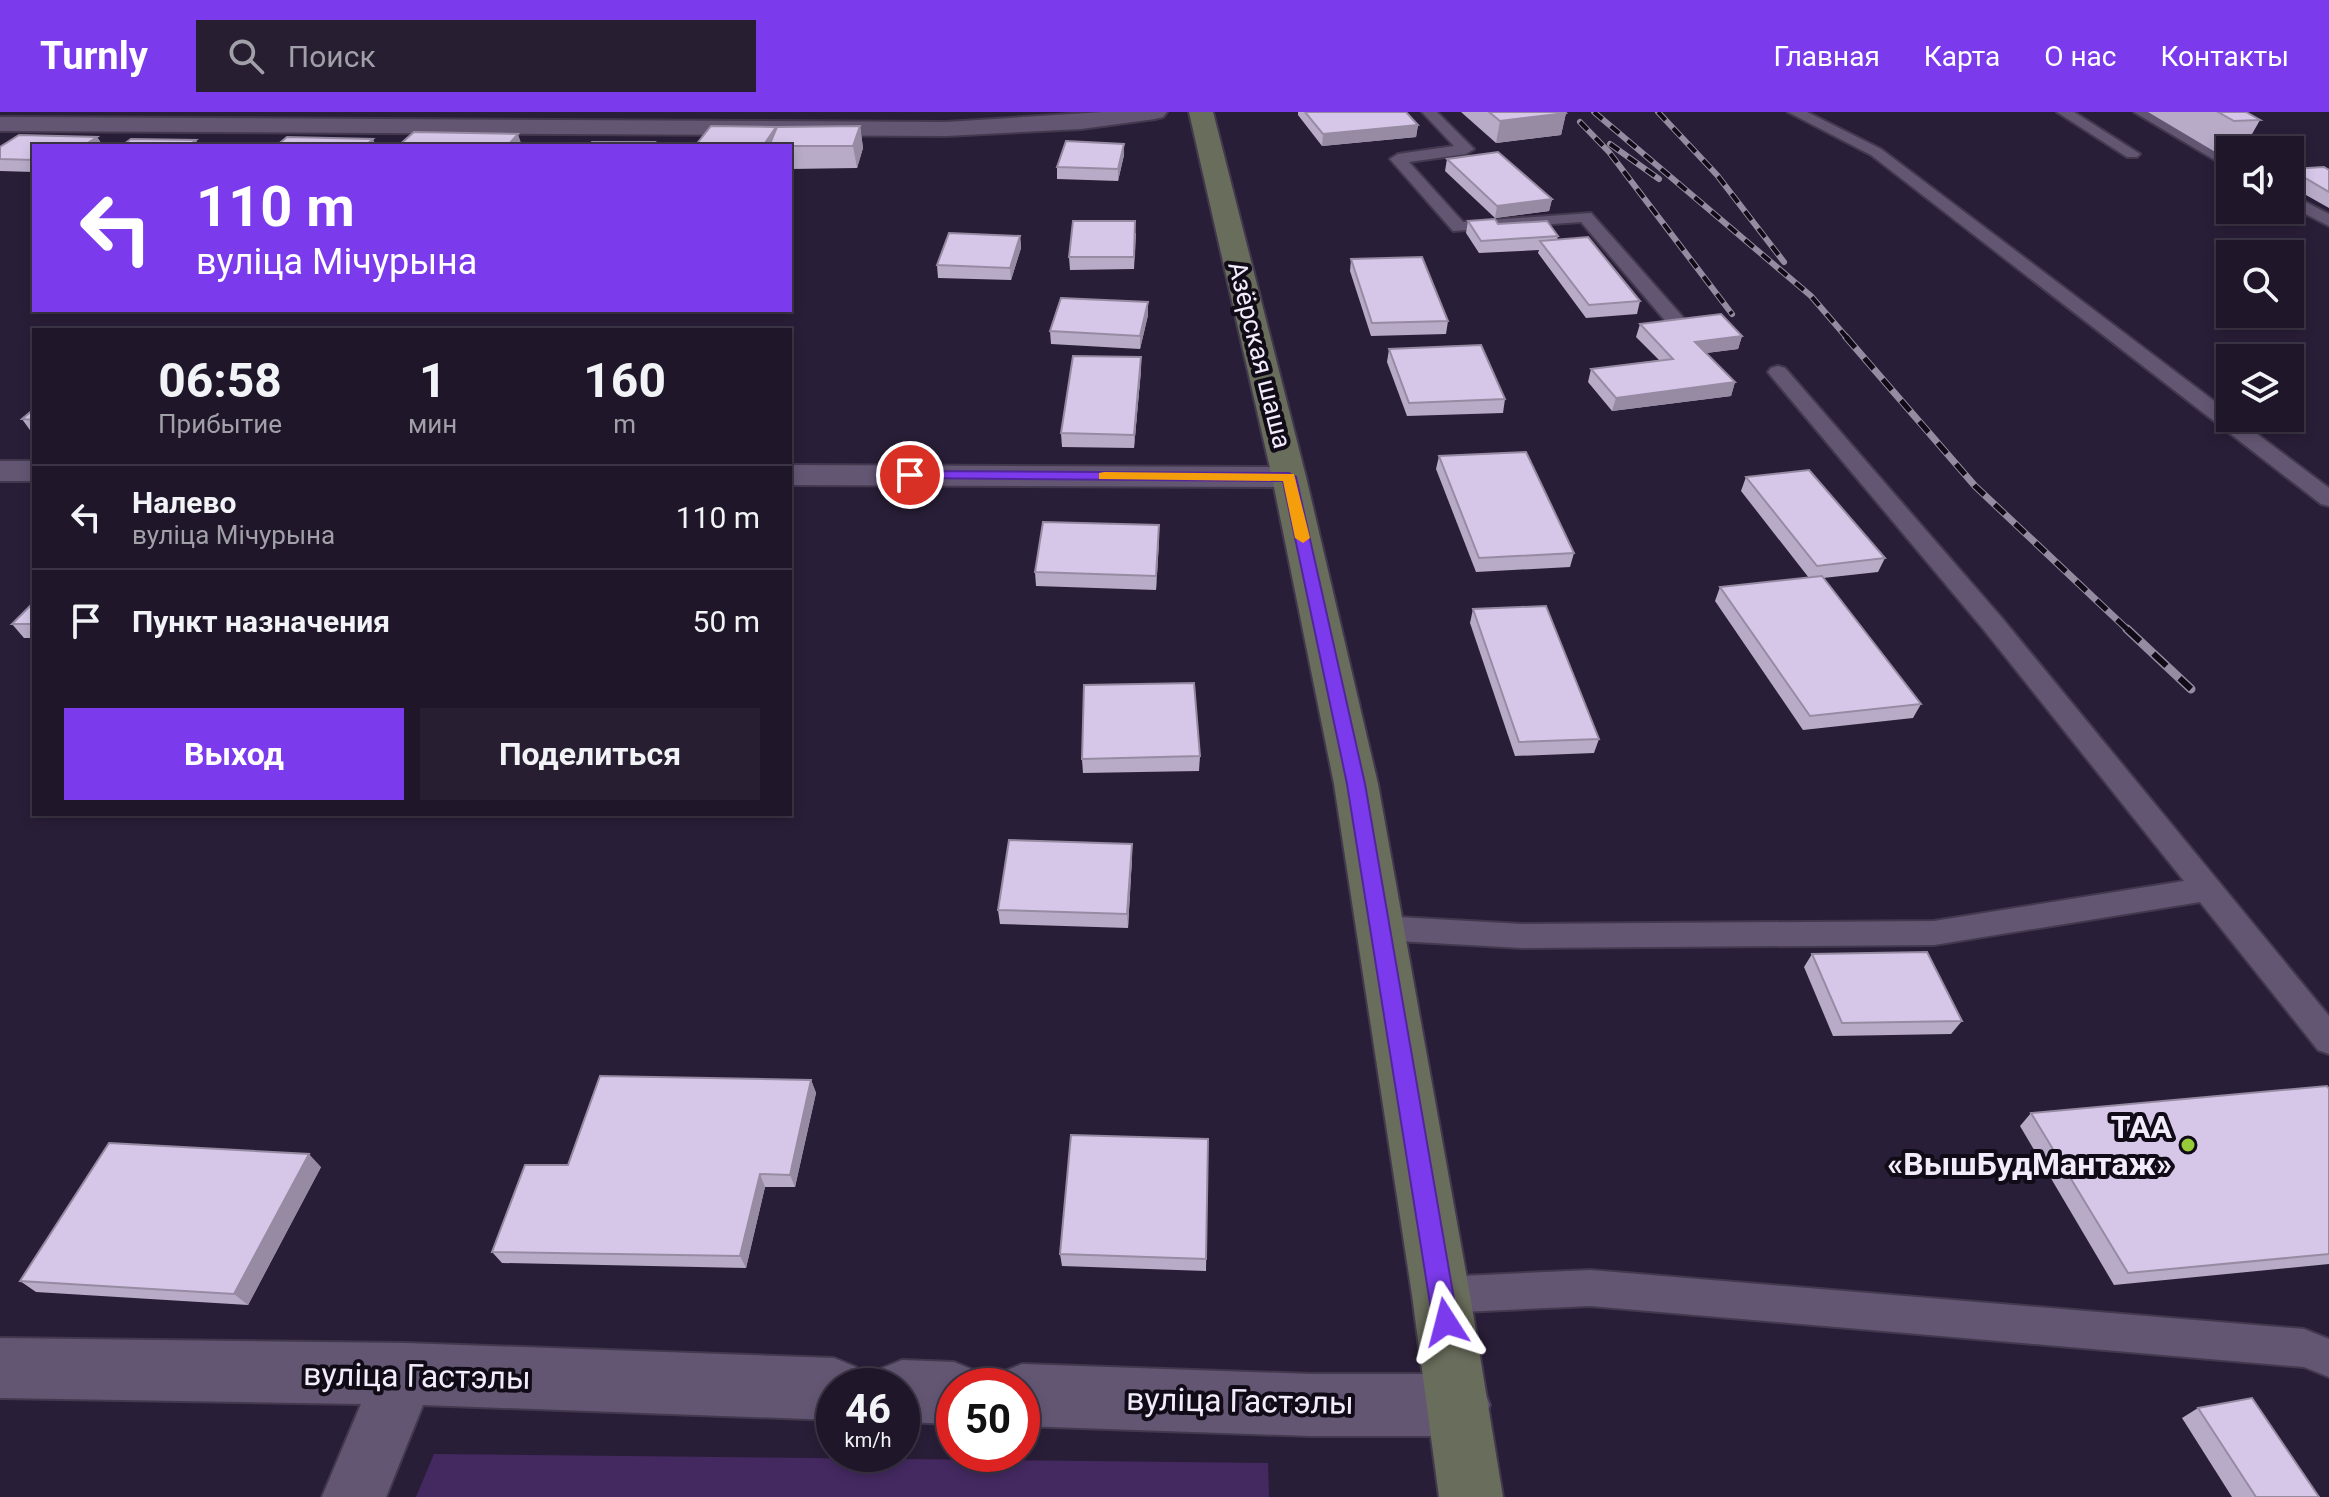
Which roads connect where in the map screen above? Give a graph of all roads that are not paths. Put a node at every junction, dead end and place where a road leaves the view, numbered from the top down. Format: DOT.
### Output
graph roads {
  1 [pos="1155,112"];
  2 [pos="1201,112"];
  3 [pos="1429,112"];
  4 [pos="1795,112"];
  5 [pos="2064,112"];
  6 [pos="2141,112"];
  7 [pos="0,124"];
  8 [pos="2132,154"];
  9 [pos="2216,156"];
  10 [pos="2304,207"];
  11 [pos="2329,221"];
  12 [pos="1675,320"];
  13 [pos="1778,372"];
  14 [pos="0,471"];
  15 [pos="32,471"];
  16 [pos="792,475"];
  17 [pos="1289,477"];
  18 [pos="2329,499"];
  19 [pos="2207,889"];
  20 [pos="1380,928"];
  21 [pos="2329,1040"];
  22 [pos="1441,1295"];
  23 [pos="2329,1358"];
  24 [pos="0,1368"];
  25 [pos="405,1374"];
  26 [pos="816,1388"];
  27 [pos="1040,1396"];
  28 [pos="1459,1405"];
  29 [pos="354,1497"];
  30 [pos="1471,1497"];
  1 -- 7 [label="street"];
  2 -- 17 [label="main road, Азёрская шаша"];
  3 -- 12 [label="lane"];
  4 -- 18 [label="lane"];
  5 -- 8 [label="lane"];
  6 -- 9 [label="lane"];
  10 -- 11 [label="lane"];
  13 -- 19 [label="lane"];
  14 -- 15 [label="street"];
  16 -- 17 [label="street"];
  17 -- 20 [label="main road, Азёрская шаша"];
  19 -- 20 [label="lane"];
  19 -- 21 [label="lane"];
  20 -- 22 [label="main road, Азёрская шаша"];
  22 -- 23 [label="lane"];
  22 -- 28 [label="main road, Азёрская шаша"];
  24 -- 25 [label="street, вуліца Гастэлы"];
  25 -- 26 [label="street, вуліца Гастэлы"];
  25 -- 29 [label="street"];
  27 -- 28 [label="street, вуліца Гастэлы"];
  28 -- 30 [label="main road, Азёрская шаша"];
}
